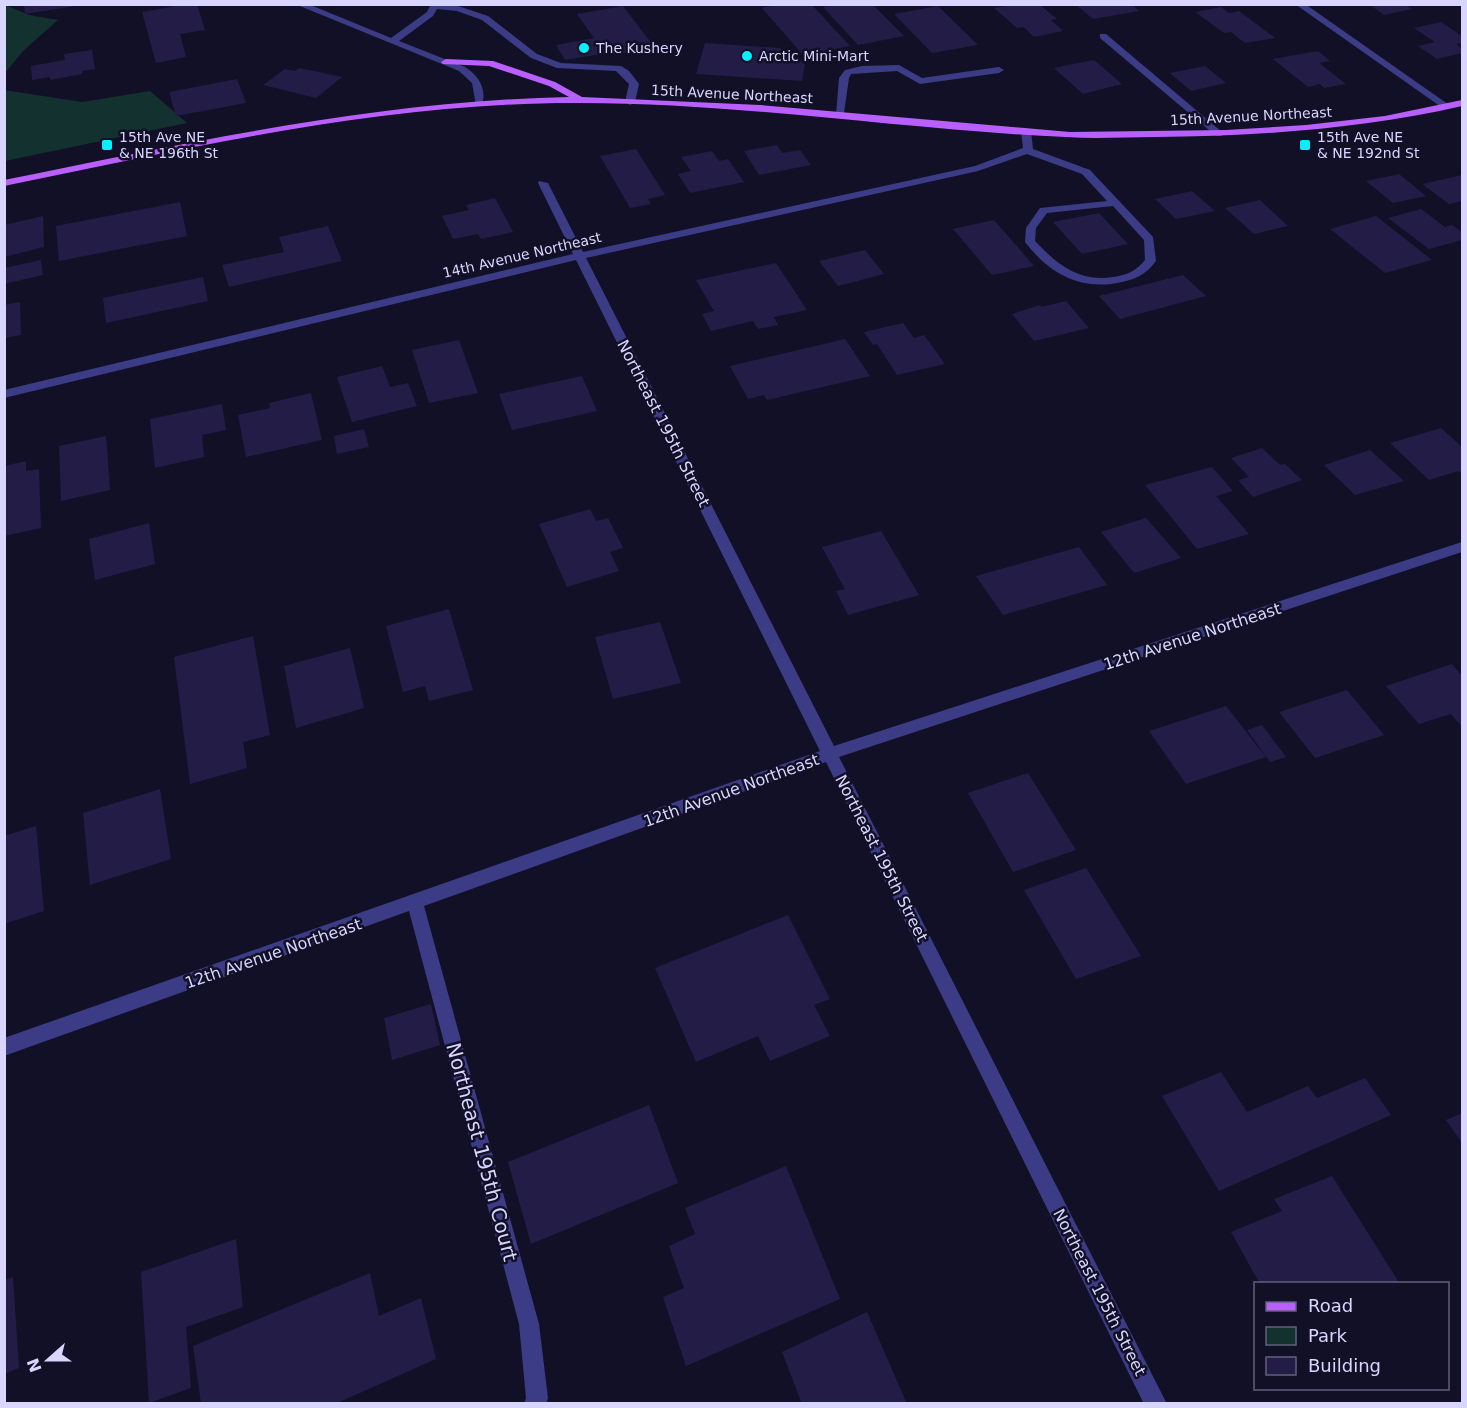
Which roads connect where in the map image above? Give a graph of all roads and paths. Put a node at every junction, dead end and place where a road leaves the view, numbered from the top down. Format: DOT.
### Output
graph roads {
  1 [pos="299,4"];
  2 [pos="486,4"];
  3 [pos="1299,4"];
  4 [pos="435,5"];
  5 [pos="472,14"];
  6 [pos="1103,36"];
  7 [pos="394,40"];
  8 [pos="446,62"];
  9 [pos="999,70"];
  10 [pos="580,100"];
  11 [pos="630,102"];
  12 [pos="478,103"];
  13 [pos="1462,103"];
  14 [pos="1447,107"];
  15 [pos="839,113"];
  16 [pos="1026,130"];
  17 [pos="1219,134"];
  18 [pos="1027,150"];
  19 [pos="4,183"];
  20 [pos="543,183"];
  21 [pos="1115,203"];
  22 [pos="580,256"];
  23 [pos="4,394"];
  24 [pos="1462,547"];
  25 [pos="830,754"];
  26 [pos="415,903"];
  27 [pos="4,1047"];
  28 [pos="535,1404"];
  29 [pos="1156,1404"];
  1 -- 7 [label="street"];
  2 -- 5 [label="street"];
  3 -- 14 [label="street"];
  4 -- 5 [label="street"];
  4 -- 7 [label="street"];
  5 -- 11 [label="street"];
  6 -- 17 [label="street"];
  7 -- 8 [label="street"];
  8 -- 10 [label="main road"];
  8 -- 12 [label="street"];
  9 -- 15 [label="street"];
  10 -- 11 [label="main road, 15th Avenue Northeast"];
  10 -- 12 [label="main road, 15th Avenue Northeast"];
  11 -- 15 [label="main road, 15th Avenue Northeast"];
  12 -- 19 [label="main road, 15th Avenue Northeast"];
  13 -- 14 [label="main road, 15th Avenue Northeast"];
  14 -- 17 [label="main road, 15th Avenue Northeast"];
  15 -- 16 [label="main road, 15th Avenue Northeast"];
  16 -- 17 [label="main road, 15th Avenue Northeast"];
  16 -- 18 [label="street"];
  18 -- 21 [label="street"];
  18 -- 22 [label="street, 14th Avenue Northeast"];
  20 -- 22 [label="street, Northeast 195th Street"];
  21 -- 21 [label="street"];
  22 -- 23 [label="street, 14th Avenue Northeast"];
  22 -- 25 [label="street, Northeast 195th Street"];
  24 -- 25 [label="street, 12th Avenue Northeast"];
  25 -- 26 [label="street, 12th Avenue Northeast"];
  25 -- 29 [label="street, Northeast 195th Street"];
  26 -- 27 [label="street, 12th Avenue Northeast"];
  26 -- 28 [label="street, Northeast 195th Court"];
}
